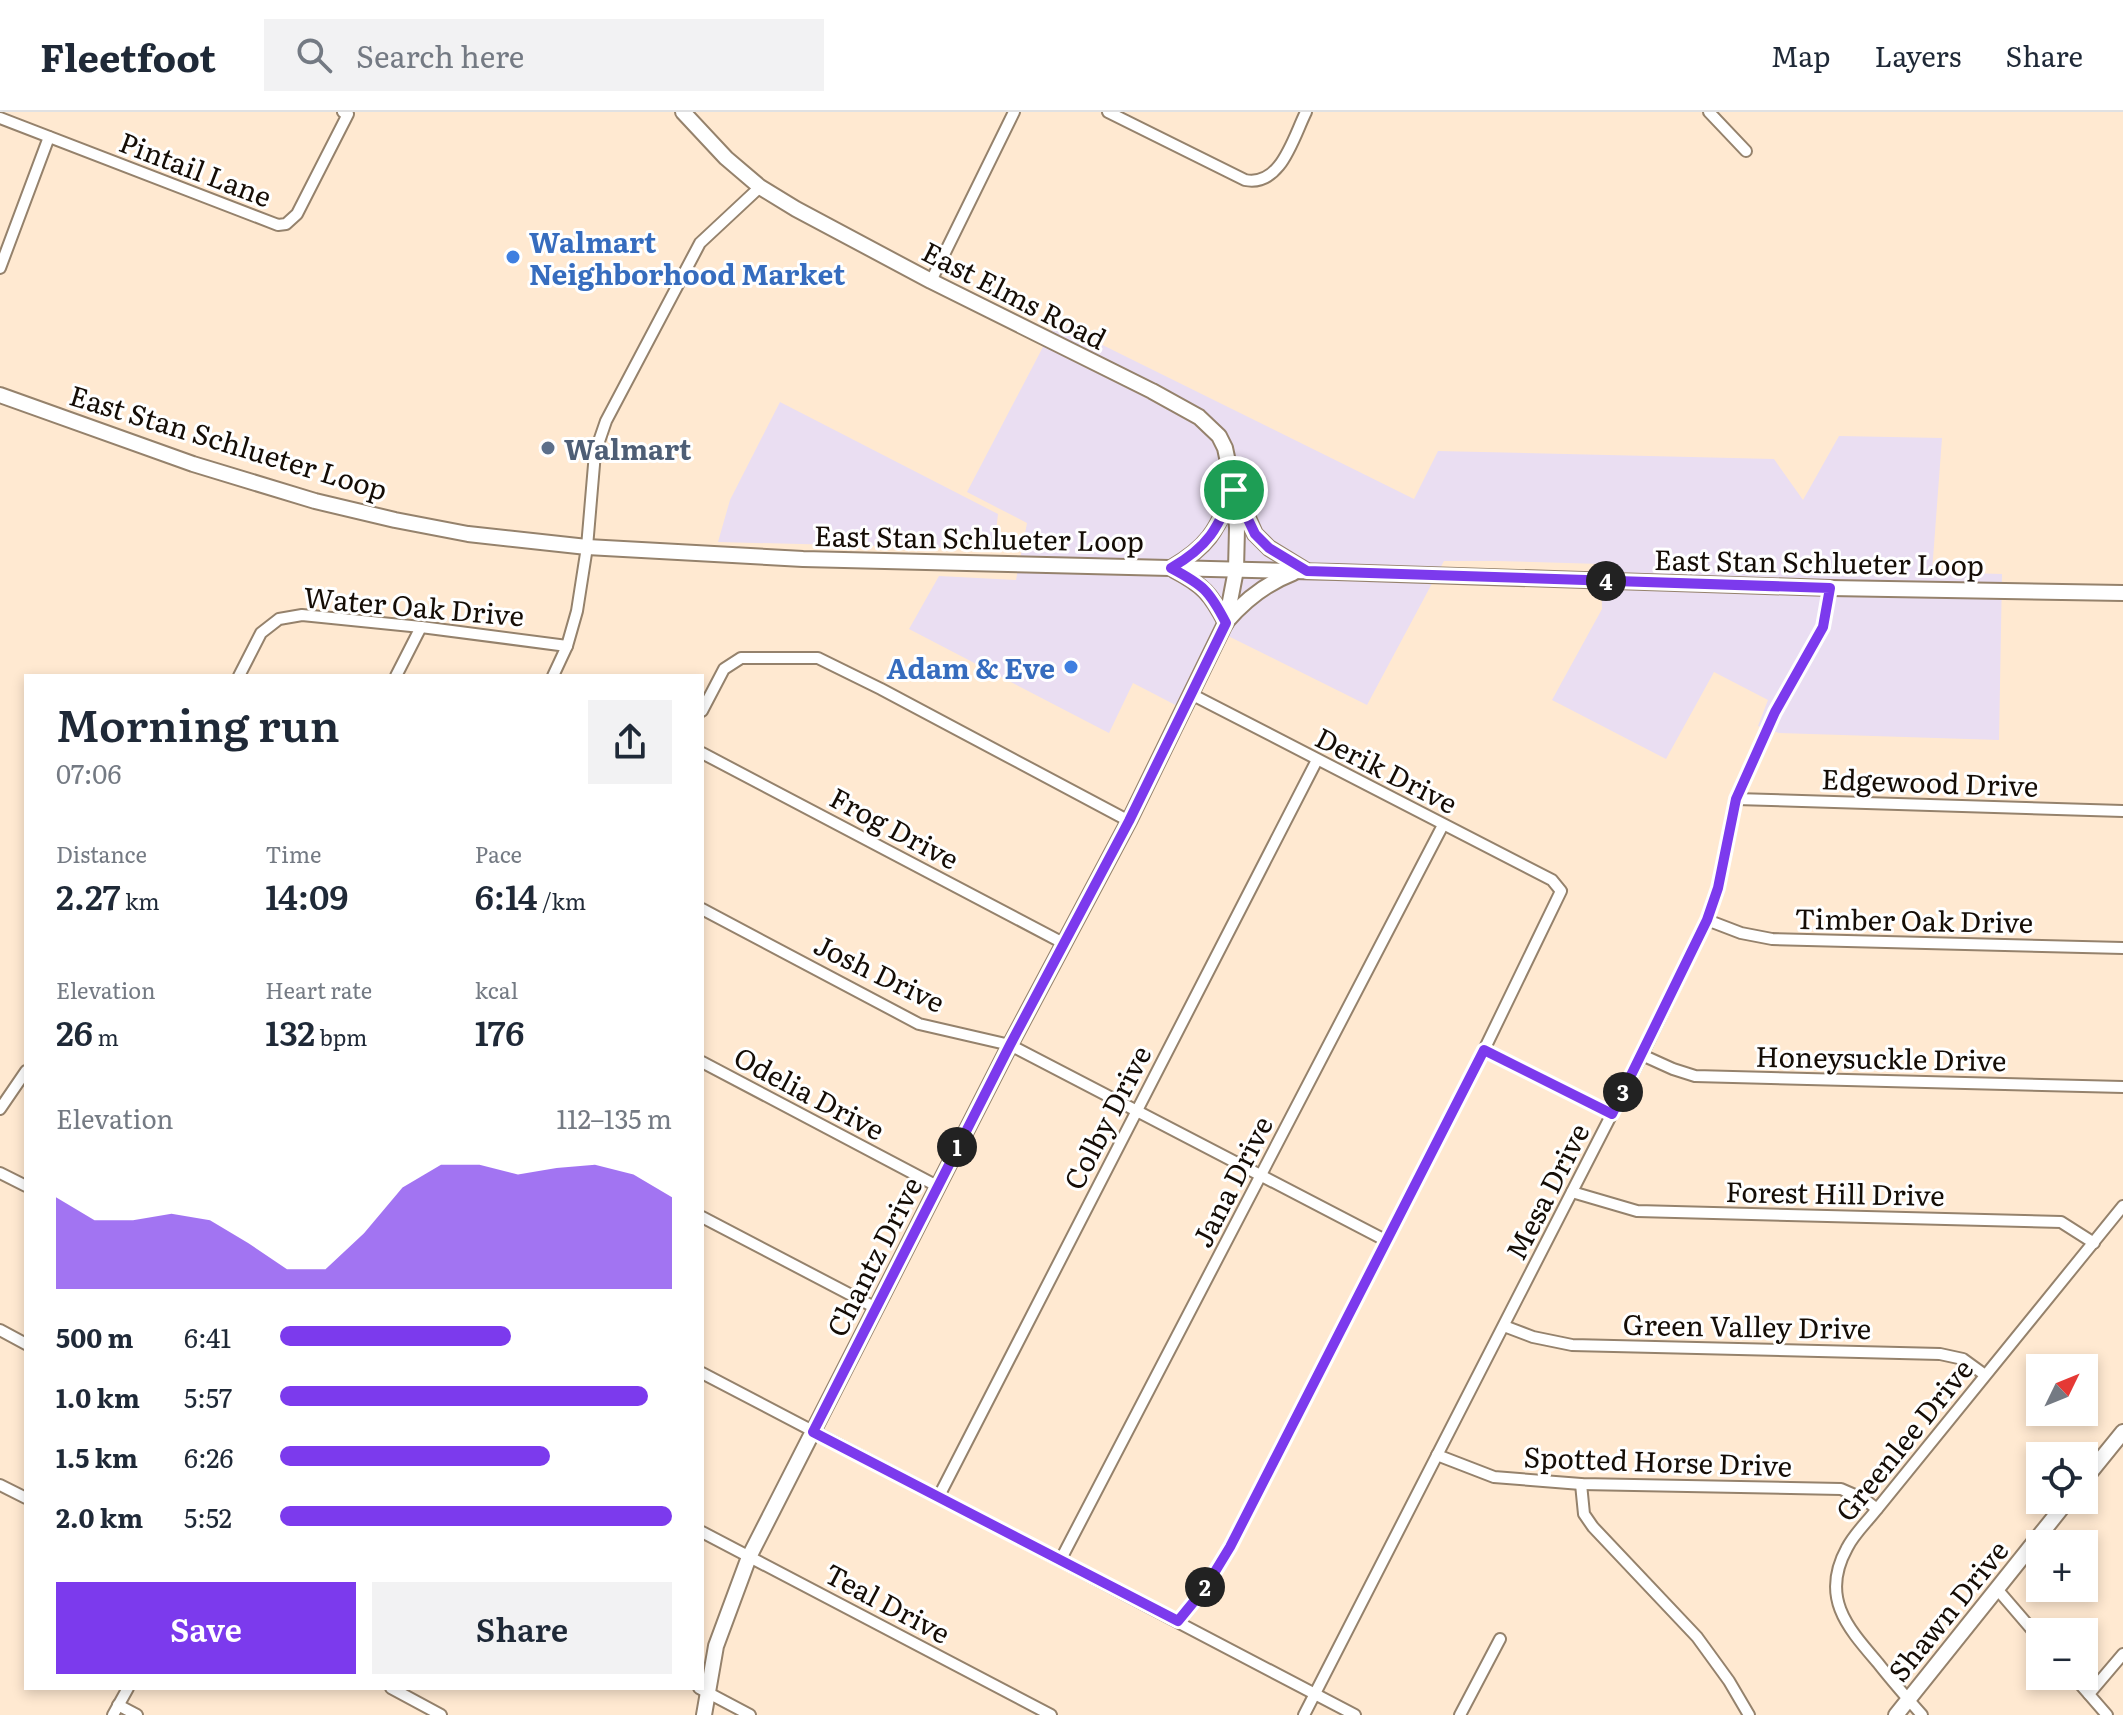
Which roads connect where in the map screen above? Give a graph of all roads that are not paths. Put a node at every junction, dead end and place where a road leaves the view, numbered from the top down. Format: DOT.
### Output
graph roads {
  1 [pos="683,112"];
  2 [pos="1014,112"];
  3 [pos="1108,112"];
  4 [pos="1306,112"];
  5 [pos="1709,112"];
  6 [pos="346,113"];
  7 [pos="0,118"];
  8 [pos="49,137"];
  9 [pos="1746,151"];
  10 [pos="760,187"];
  11 [pos="0,268"];
  12 [pos="931,281"];
  13 [pos="0,395"];
  14 [pos="1234,490"];
  15 [pos="587,547"];
  16 [pos="1171,568"];
  17 [pos="1236,570"];
  18 [pos="1303,571"];
  19 [pos="1830,588"];
  20 [pos="2123,593"];
  21 [pos="1226,622"];
  22 [pos="421,627"];
  23 [pos="567,646"];
  24 [pos="240,674"];
  25 [pos="397,674"];
  26 [pos="554,674"];
  27 [pos="1191,694"];
  28 [pos="704,707"];
  29 [pos="704,754"];
  30 [pos="1317,760"];
  31 [pos="1736,799"];
  32 [pos="2123,811"];
  33 [pos="1129,821"];
  34 [pos="1443,825"];
  35 [pos="704,910"];
  36 [pos="1707,920"];
  37 [pos="1065,944"];
  38 [pos="2123,948"];
  39 [pos="1010,1045"];
  40 [pos="1484,1050"];
  41 [pos="1642,1055"];
  42 [pos="704,1063"];
  43 [pos="24,1074"];
  44 [pos="2123,1087"];
  45 [pos="0,1109"];
  46 [pos="1136,1111"];
  47 [pos="1612,1114"];
  48 [pos="0,1173"];
  49 [pos="1262,1175"];
  50 [pos="24,1185"];
  51 [pos="937,1186"];
  52 [pos="1572,1192"];
  53 [pos="2123,1206"];
  54 [pos="704,1218"];
  55 [pos="1385,1240"];
  56 [pos="2094,1243"];
  57 [pos="876,1308"];
  58 [pos="1504,1326"];
  59 [pos="0,1330"];
  60 [pos="24,1343"];
  61 [pos="704,1374"];
  62 [pos="1985,1375"];
  63 [pos="813,1432"];
  64 [pos="2123,1432"];
  65 [pos="1437,1455"];
  66 [pos="2098,1463"];
  67 [pos="1581,1484"];
  68 [pos="0,1485"];
  69 [pos="939,1496"];
  70 [pos="24,1497"];
  71 [pos="1877,1509"];
  72 [pos="2057,1514"];
  73 [pos="704,1533"];
  74 [pos="749,1557"];
  75 [pos="1061,1559"];
  76 [pos="1997,1589"];
  77 [pos="1178,1621"];
  78 [pos="2026,1623"];
  79 [pos="1500,1639"];
  80 [pos="2123,1654"];
  81 [pos="704,1687"];
  82 [pos="127,1690"];
  83 [pos="395,1690"];
  84 [pos="703,1690"];
  85 [pos="2085,1690"];
  86 [pos="1315,1693"];
  87 [pos="2089,1694"];
  88 [pos="1908,1699"];
  89 [pos="116,1710"];
  90 [pos="137,1715"];
  91 [pos="441,1715"];
  92 [pos="704,1715"];
  93 [pos="750,1715"];
  94 [pos="1051,1715"];
  95 [pos="1304,1715"];
  96 [pos="1355,1715"];
  97 [pos="1460,1715"];
  98 [pos="1749,1715"];
  99 [pos="1896,1715"];
  100 [pos="1922,1715"];
  101 [pos="2107,1715"];
  1 -- 10 [label="main road, East Elms Road"];
  2 -- 12 [label="street"];
  3 -- 4 [label="street"];
  5 -- 9 [label="street"];
  6 -- 8 [label="street, Pintail Lane"];
  7 -- 8 [label="street, Pintail Lane"];
  8 -- 11 [label="street"];
  10 -- 12 [label="main road, East Elms Road"];
  10 -- 15 [label="street"];
  12 -- 14 [label="main road, East Elms Road"];
  13 -- 15 [label="main road, East Stan Schlueter Loop"];
  14 -- 16 [label="main road"];
  14 -- 17 [label="main road, East Elms Road"];
  14 -- 18 [label="main road"];
  15 -- 16 [label="main road, East Stan Schlueter Loop"];
  15 -- 23 [label="street"];
  16 -- 17 [label="main road, East Stan Schlueter Loop"];
  16 -- 21 [label="main road"];
  17 -- 18 [label="main road, East Stan Schlueter Loop"];
  17 -- 21 [label="main road, Chantz Drive"];
  18 -- 19 [label="main road, East Stan Schlueter Loop"];
  18 -- 21 [label="main road"];
  19 -- 20 [label="main road, East Stan Schlueter Loop"];
  19 -- 31 [label="street, Mesa Drive"];
  21 -- 27 [label="main road, Chantz Drive"];
  22 -- 23 [label="street, Water Oak Drive"];
  22 -- 24 [label="street, Water Oak Drive"];
  22 -- 25 [label="street"];
  23 -- 26 [label="street"];
  27 -- 30 [label="street, Derik Drive"];
  27 -- 33 [label="main road, Chantz Drive"];
  28 -- 33 [label="street"];
  29 -- 37 [label="street, Frog Drive"];
  30 -- 34 [label="street, Derik Drive"];
  30 -- 46 [label="street, Colby Drive"];
  31 -- 32 [label="street, Edgewood Drive"];
  31 -- 36 [label="street, Mesa Drive"];
  33 -- 37 [label="main road, Chantz Drive"];
  34 -- 40 [label="street, Derik Drive"];
  34 -- 49 [label="street, Jana Drive"];
  35 -- 39 [label="street, Josh Drive"];
  36 -- 38 [label="street, Timber Oak Drive"];
  36 -- 41 [label="street, Mesa Drive"];
  37 -- 39 [label="main road, Chantz Drive"];
  39 -- 46 [label="street, Josh Drive"];
  39 -- 51 [label="main road, Chantz Drive"];
  40 -- 47 [label="street"];
  40 -- 55 [label="street"];
  41 -- 44 [label="street, Honeysuckle Drive"];
  41 -- 47 [label="street, Mesa Drive"];
  42 -- 51 [label="street, Odelia Drive"];
  43 -- 45 [label="street"];
  46 -- 49 [label="street, Josh Drive"];
  46 -- 69 [label="street, Colby Drive"];
  47 -- 52 [label="street, Mesa Drive"];
  48 -- 50 [label="street"];
  49 -- 55 [label="street, Josh Drive"];
  49 -- 75 [label="street, Jana Drive"];
  51 -- 57 [label="main road, Chantz Drive"];
  52 -- 56 [label="street, Forest Hill Drive"];
  52 -- 58 [label="street, Mesa Drive"];
  53 -- 56 [label="street, Greenlee Drive"];
  54 -- 57 [label="street"];
  55 -- 77 [label="street"];
  56 -- 62 [label="street, Greenlee Drive"];
  57 -- 63 [label="main road, Chantz Drive"];
  58 -- 62 [label="street, Green Valley Drive"];
  58 -- 65 [label="street, Mesa Drive"];
  59 -- 60 [label="street"];
  61 -- 63 [label="street"];
  62 -- 71 [label="street, Greenlee Drive"];
  63 -- 69 [label="street"];
  63 -- 74 [label="main road, Chantz Drive"];
  64 -- 66 [label="main road"];
  65 -- 67 [label="street, Spotted Horse Drive"];
  65 -- 86 [label="street, Mesa Drive"];
  67 -- 71 [label="street, Spotted Horse Drive"];
  67 -- 98 [label="street"];
  68 -- 70 [label="street"];
  69 -- 75 [label="street"];
  71 -- 88 [label="street, Greenlee Drive"];
  72 -- 76 [label="main road, Shawn Drive"];
  73 -- 74 [label="street, Teal Drive"];
  74 -- 81 [label="main road, Chantz Drive"];
  74 -- 94 [label="street, Teal Drive"];
  75 -- 77 [label="street"];
  76 -- 78 [label="street"];
  76 -- 88 [label="main road, Shawn Drive"];
  77 -- 86 [label="street"];
  79 -- 97 [label="street"];
  80 -- 87 [label="street"];
  82 -- 89 [label="street"];
  83 -- 91 [label="street"];
  84 -- 92 [label="main road, Chantz Drive"];
  84 -- 93 [label="street"];
  85 -- 87 [label="street"];
  86 -- 95 [label="street, Mesa Drive"];
  86 -- 96 [label="street"];
  87 -- 101 [label="street"];
  88 -- 99 [label="main road, Shawn Drive"];
  88 -- 100 [label="street, Greenlee Drive"];
  89 -- 90 [label="street"];
}
